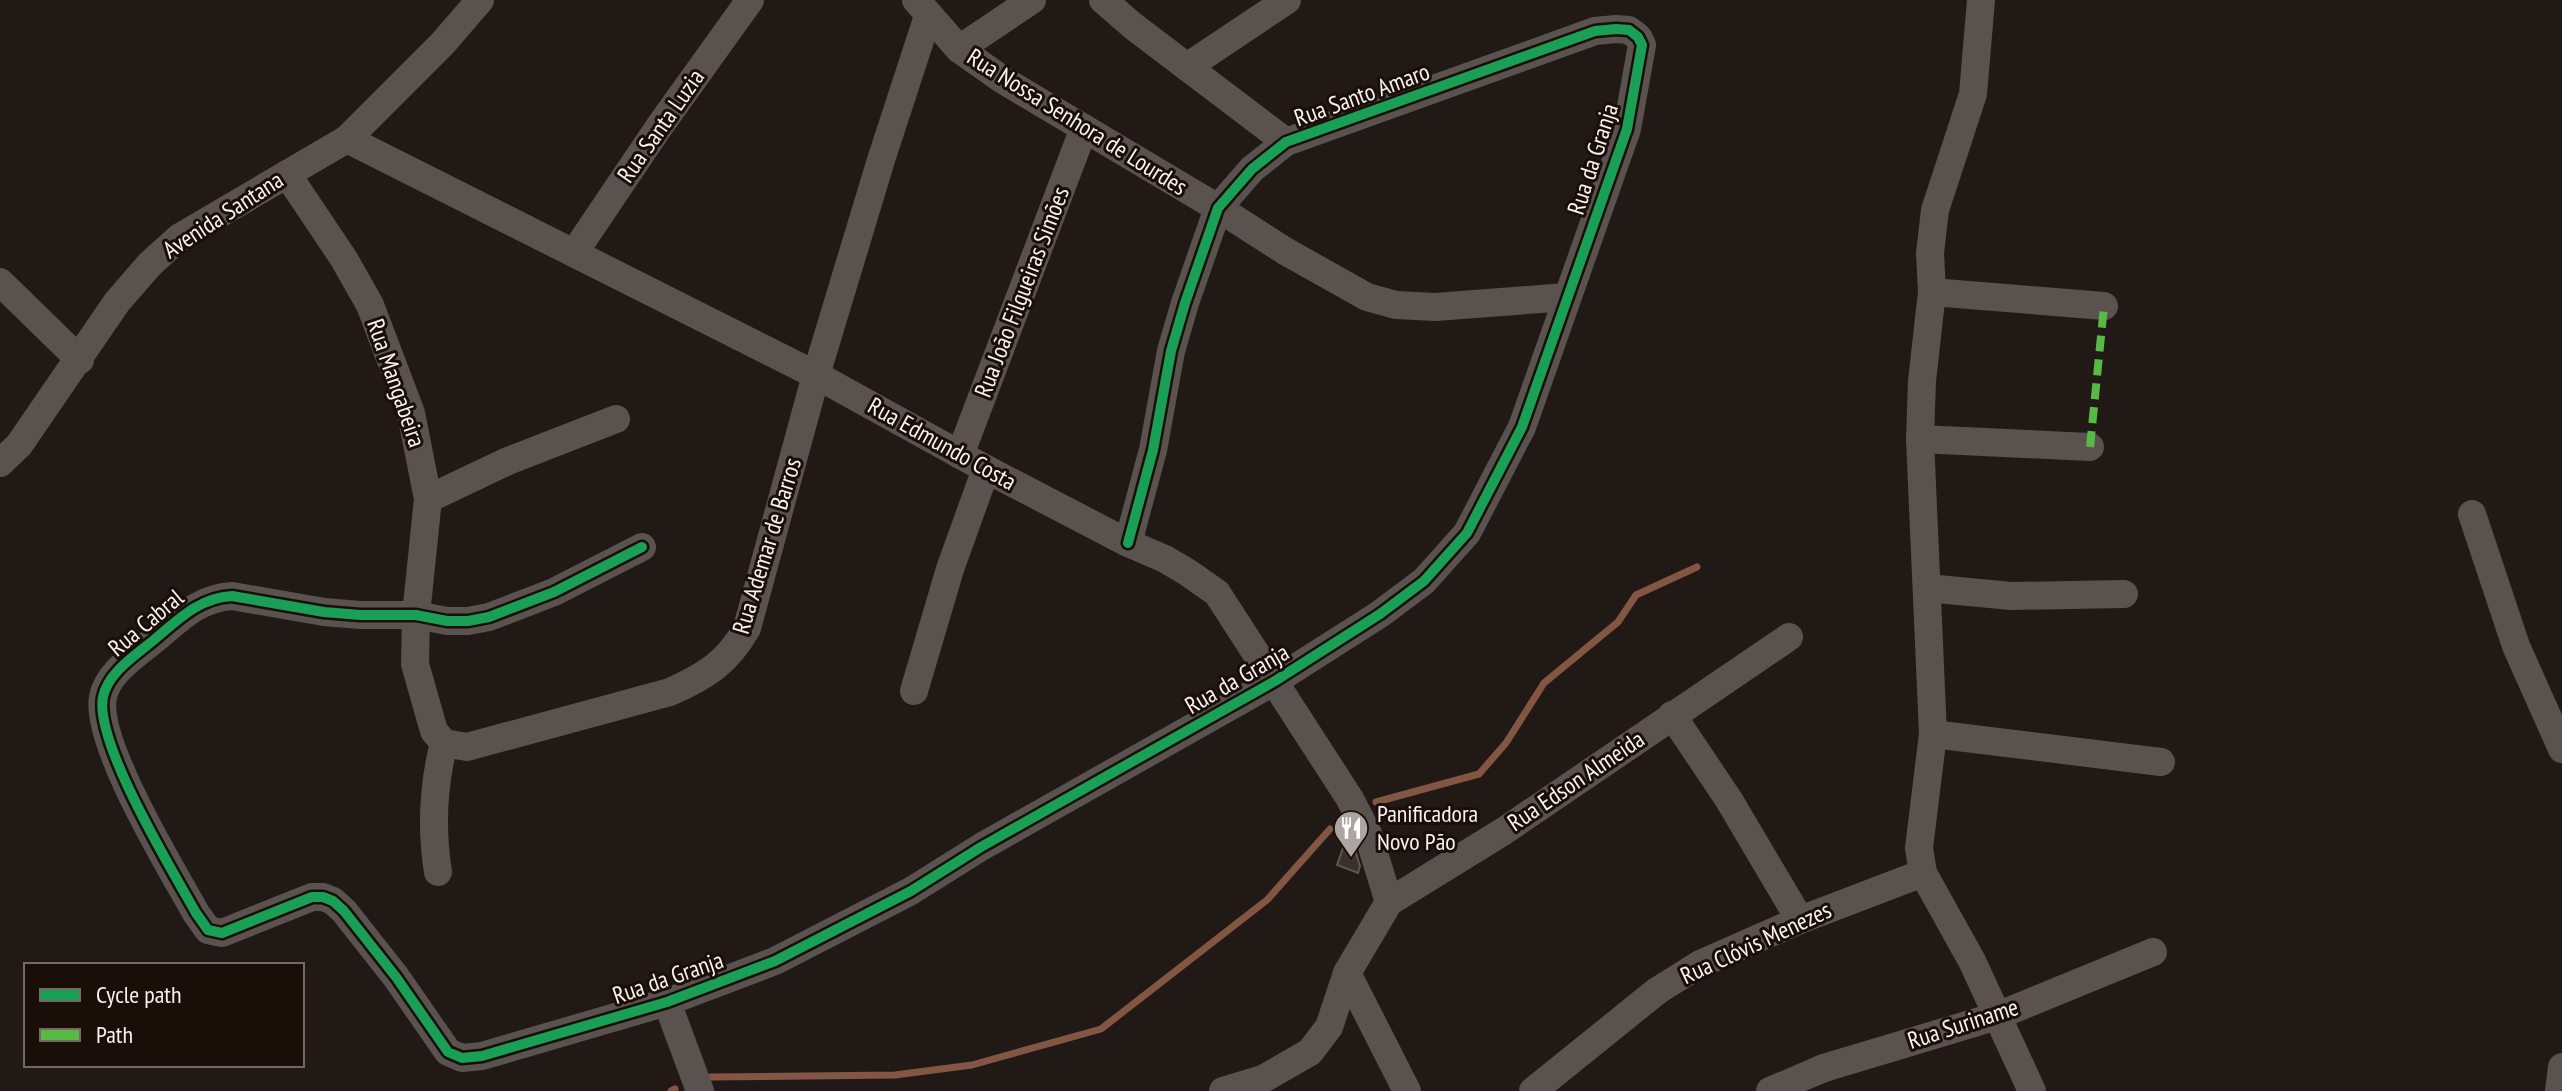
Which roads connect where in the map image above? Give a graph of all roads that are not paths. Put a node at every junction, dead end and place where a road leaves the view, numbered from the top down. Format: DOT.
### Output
graph roads {
  1 [pos="479,0"];
  2 [pos="750,0"];
  3 [pos="1032,0"];
  4 [pos="1103,0"];
  5 [pos="1287,0"];
  6 [pos="1981,0"];
  7 [pos="922,8"];
  8 [pos="1595,31"];
  9 [pos="959,49"];
  10 [pos="1187,67"];
  11 [pos="1084,128"];
  12 [pos="347,139"];
  13 [pos="1286,142"];
  14 [pos="287,174"];
  15 [pos="1218,208"];
  16 [pos="574,253"];
  17 [pos="0,282"];
  18 [pos="1932,292"];
  19 [pos="1567,297"];
  20 [pos="2104,306"];
  21 [pos="80,360"];
  22 [pos="816,375"];
  23 [pos="616,419"];
  24 [pos="1920,439"];
  25 [pos="2090,447"];
  26 [pos="960,455"];
  27 [pos="0,463"];
  28 [pos="986,469"];
  29 [pos="428,499"];
  30 [pos="2472,514"];
  31 [pos="1128,543"];
  32 [pos="642,547"];
  33 [pos="1927,588"];
  34 [pos="2124,594"];
  35 [pos="416,615"];
  36 [pos="1789,637"];
  37 [pos="1275,681"];
  38 [pos="914,691"];
  39 [pos="1672,715"];
  40 [pos="1933,734"];
  41 [pos="444,743"];
  42 [pos="2562,749"];
  43 [pos="2161,762"];
  44 [pos="438,872"];
  45 [pos="1923,873"];
  46 [pos="1389,902"];
  47 [pos="1800,920"];
  48 [pos="2153,952"];
  49 [pos="1347,973"];
  50 [pos="667,1002"];
  51 [pos="1997,1016"];
  52 [pos="482,1056"];
  53 [pos="2562,1067"];
  54 [pos="1262,1085"];
  55 [pos="700,1091"];
  56 [pos="1223,1091"];
  57 [pos="1407,1091"];
  58 [pos="1533,1091"];
  59 [pos="1770,1091"];
  60 [pos="2032,1091"];
  61 [pos="2559,1091"];
  1 -- 12 [label="street, Avenida Santana"];
  2 -- 16 [label="street, Rua Santa Luzia"];
  3 -- 9 [label="street"];
  4 -- 10 [label="street"];
  5 -- 10 [label="street"];
  6 -- 18 [label="street"];
  7 -- 9 [label="street, Rua Nossa Senhora de Lourdes"];
  7 -- 22 [label="street, Rua Ademar de Barros"];
  8 -- 13 [label="street, Rua Santo Amaro"];
  8 -- 19 [label="street, Rua da Granja"];
  9 -- 11 [label="street, Rua Nossa Senhora de Lourdes"];
  10 -- 13 [label="street"];
  11 -- 15 [label="street, Rua Nossa Senhora de Lourdes"];
  11 -- 26 [label="street, Rua João Filgueiras Simões"];
  12 -- 14 [label="street, Avenida Santana"];
  12 -- 16 [label="street, Rua Edmundo Costa"];
  13 -- 15 [label="street, Rua Santo Amaro"];
  14 -- 21 [label="street, Avenida Santana"];
  14 -- 29 [label="street, Rua Mangabeira"];
  15 -- 19 [label="street, Rua Nossa Senhora de Lourdes"];
  15 -- 31 [label="street, Rua Santo Amaro"];
  16 -- 22 [label="street, Rua Edmundo Costa"];
  17 -- 21 [label="street"];
  18 -- 20 [label="street"];
  18 -- 24 [label="street"];
  19 -- 37 [label="street, Rua da Granja"];
  21 -- 27 [label="street, Avenida Santana"];
  22 -- 26 [label="street, Rua Edmundo Costa"];
  22 -- 41 [label="street, Rua Ademar de Barros"];
  23 -- 29 [label="street"];
  24 -- 25 [label="street"];
  24 -- 33 [label="street"];
  26 -- 28 [label="street, Rua Edmundo Costa"];
  28 -- 31 [label="street, Rua Edmundo Costa"];
  28 -- 38 [label="street"];
  29 -- 35 [label="street, Rua Mangabeira"];
  30 -- 42 [label="street"];
  31 -- 37 [label="street, Rua Edmundo Costa"];
  32 -- 35 [label="street, Rua Cabral"];
  33 -- 34 [label="street"];
  33 -- 40 [label="street"];
  35 -- 41 [label="street"];
  35 -- 52 [label="street, Rua Cabral"];
  36 -- 39 [label="street, Rua Edson Almeida"];
  37 -- 46 [label="street, Rua Edmundo Costa"];
  37 -- 50 [label="street, Rua da Granja"];
  39 -- 46 [label="street, Rua Edson Almeida"];
  39 -- 47 [label="street"];
  40 -- 43 [label="street"];
  40 -- 45 [label="street"];
  41 -- 44 [label="street"];
  45 -- 47 [label="street, Rua Clóvis Menezes"];
  45 -- 51 [label="street"];
  46 -- 49 [label="street, Rua Edson Almeida"];
  47 -- 58 [label="street, Rua Clóvis Menezes"];
  48 -- 51 [label="street, Rua Suriname"];
  49 -- 54 [label="street, Rua Edson Almeida"];
  49 -- 57 [label="street"];
  50 -- 52 [label="street, Rua da Granja"];
  50 -- 55 [label="street"];
  51 -- 59 [label="street, Rua Suriname"];
  51 -- 60 [label="street"];
  53 -- 61 [label="street"];
  54 -- 56 [label="street, Rua Edson Almeida"];
}
